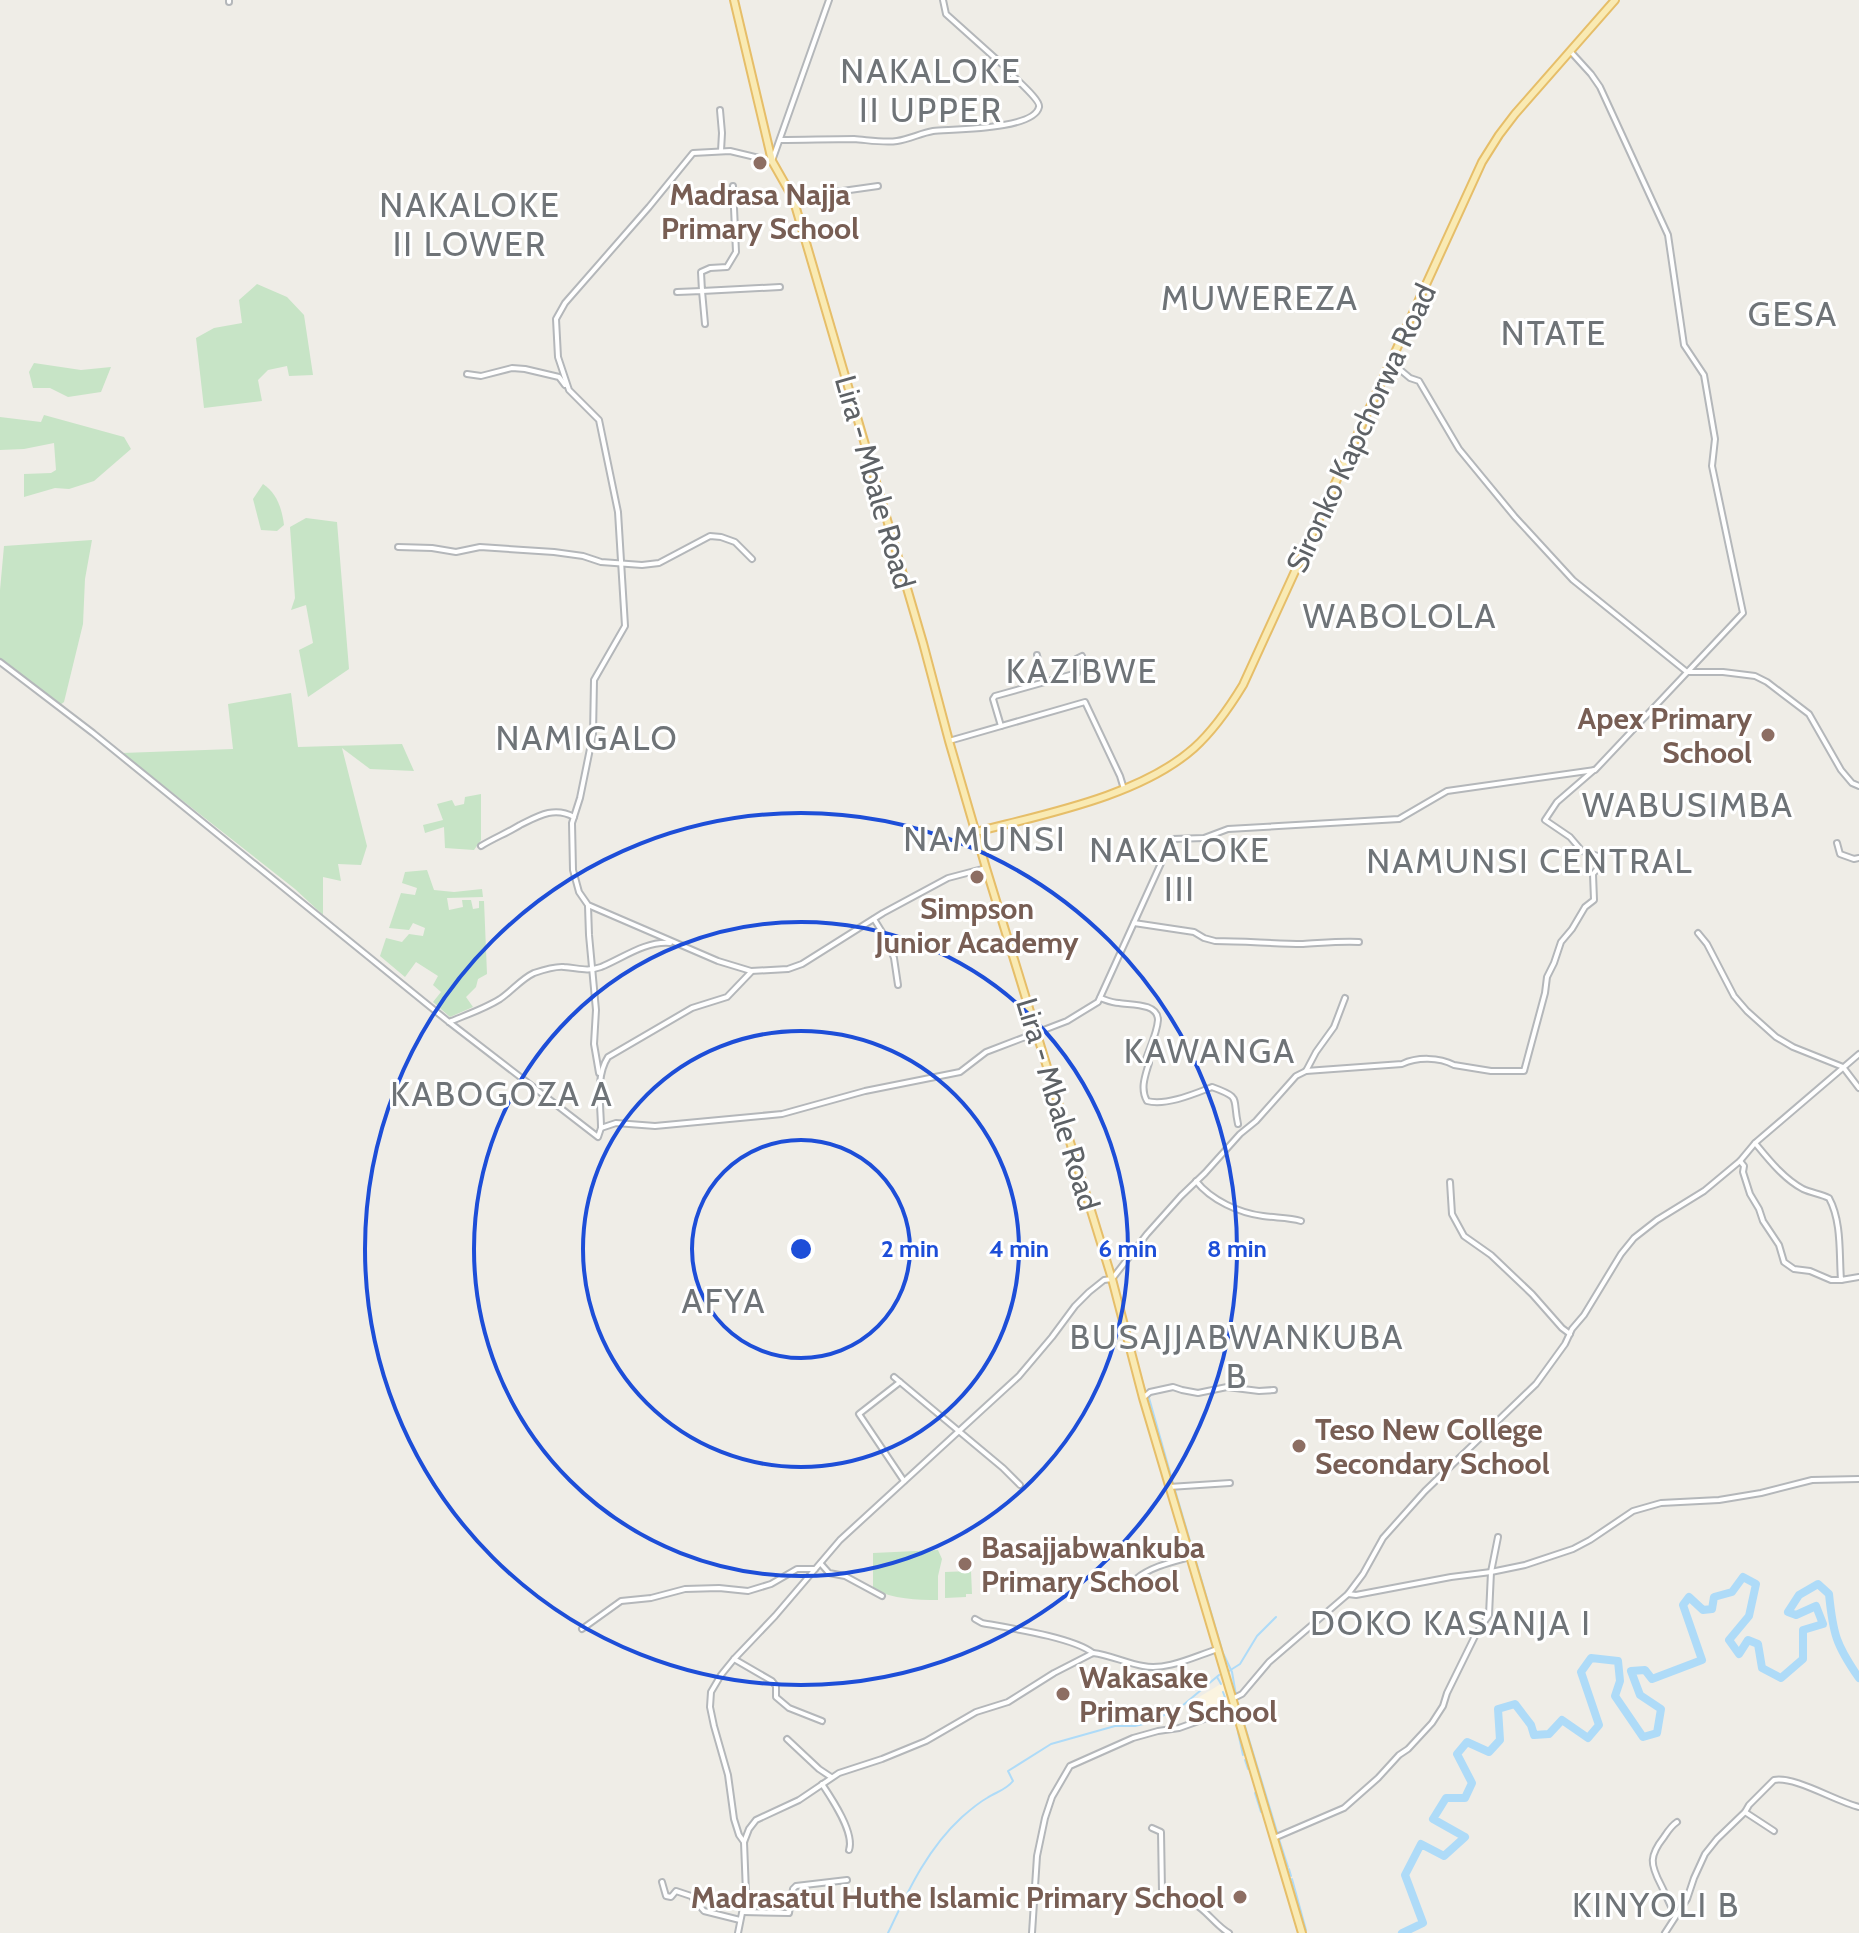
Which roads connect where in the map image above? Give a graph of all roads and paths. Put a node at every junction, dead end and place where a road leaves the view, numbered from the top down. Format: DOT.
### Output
graph roads {
  1 [pos="734,0"];
  2 [pos="829,0"];
  3 [pos="943,0"];
  4 [pos="1615,0"];
  5 [pos="1571,52"];
  6 [pos="720,110"];
  7 [pos="780,140"];
  8 [pos="721,152"];
  9 [pos="772,161"];
  10 [pos="733,186"];
  11 [pos="878,186"];
  12 [pos="793,198"];
  13 [pos="780,287"];
  14 [pos="702,291"];
  15 [pos="677,292"];
  16 [pos="705,324"];
  17 [pos="1391,362"];
  18 [pos="467,374"];
  19 [pos="569,390"];
  20 [pos="398,547"];
  21 [pos="752,559"];
  22 [pos="621,562"];
  23 [pos="1037,655"];
  24 [pos="1082,656"];
  25 [pos="0,662"];
  26 [pos="1687,672"];
  27 [pos="1043,682"];
  28 [pos="1001,726"];
  29 [pos="949,741"];
  30 [pos="1594,770"];
  31 [pos="1859,786"];
  32 [pos="1124,789"];
  33 [pos="574,817"];
  34 [pos="976,832"];
  35 [pos="1837,843"];
  36 [pos="481,846"];
  37 [pos="1859,858"];
  38 [pos="986,868"];
  39 [pos="588,905"];
  40 [pos="874,919"];
  41 [pos="1134,923"];
  42 [pos="1698,933"];
  43 [pos="1359,942"];
  44 [pos="675,943"];
  45 [pos="592,970"];
  46 [pos="751,971"];
  47 [pos="898,985"];
  48 [pos="1100,998"];
  49 [pos="1345,998"];
  50 [pos="449,1022"];
  51 [pos="1036,1033"];
  52 [pos="1859,1054"];
  53 [pos="1843,1067"];
  54 [pos="1306,1071"];
  55 [pos="600,1079"];
  56 [pos="1859,1088"];
  57 [pos="1238,1124"];
  58 [pos="601,1128"];
  59 [pos="1755,1143"];
  60 [pos="1740,1161"];
  61 [pos="1196,1181"];
  62 [pos="1450,1182"];
  63 [pos="1301,1221"];
  64 [pos="1859,1277"];
  65 [pos="1112,1279"];
  66 [pos="1841,1280"];
  67 [pos="1570,1334"];
  68 [pos="894,1377"];
  69 [pos="900,1382"];
  70 [pos="1274,1390"];
  71 [pos="1143,1398"];
  72 [pos="958,1432"];
  73 [pos="1859,1479"];
  74 [pos="905,1481"];
  75 [pos="1230,1483"];
  76 [pos="1020,1485"];
  77 [pos="1169,1487"];
  78 [pos="1498,1537"];
  79 [pos="1190,1557"];
  80 [pos="821,1564"];
  81 [pos="816,1569"];
  82 [pos="1491,1572"];
  83 [pos="1136,1579"];
  84 [pos="1348,1594"];
  85 [pos="882,1596"];
  86 [pos="975,1619"];
  87 [pos="582,1629"];
  88 [pos="1218,1649"];
  89 [pos="1093,1653"];
  90 [pos="734,1659"];
  91 [pos="1232,1699"];
  92 [pos="1235,1708"];
  93 [pos="822,1721"];
  94 [pos="787,1739"];
  95 [pos="831,1777"];
  96 [pos="822,1784"];
  97 [pos="1859,1807"];
  98 [pos="1745,1812"];
  99 [pos="1677,1822"];
  100 [pos="1152,1828"];
  101 [pos="1774,1831"];
  102 [pos="1274,1838"];
  103 [pos="744,1842"];
  104 [pos="849,1850"];
  105 [pos="847,1880"];
  106 [pos="662,1882"];
  107 [pos="743,1912"];
  108 [pos="1675,1915"];
  109 [pos="740,1920"];
  110 [pos="738,1933"];
  111 [pos="1032,1933"];
  112 [pos="1229,1933"];
  113 [pos="1302,1933"];
  114 [pos="1665,1933"];
  1 -- 9 [label="main road, Lira - Mbale Road"];
  2 -- 7 [label="street"];
  3 -- 7 [label="street"];
  4 -- 5 [label="main road, Sironko Kapchorwa Road"];
  5 -- 17 [label="main road, Sironko Kapchorwa Road"];
  5 -- 26 [label="street"];
  6 -- 8 [label="street"];
  7 -- 9 [label="street"];
  8 -- 9 [label="street"];
  8 -- 19 [label="street"];
  9 -- 12 [label="main road, Lira - Mbale Road"];
  10 -- 14 [label="street"];
  11 -- 12 [label="street"];
  12 -- 29 [label="main road, Lira - Mbale Road"];
  13 -- 14 [label="street"];
  14 -- 15 [label="street"];
  14 -- 16 [label="street"];
  17 -- 26 [label="street"];
  17 -- 32 [label="main road, Sironko Kapchorwa Road"];
  18 -- 19 [label="street"];
  19 -- 22 [label="street"];
  20 -- 22 [label="street"];
  21 -- 22 [label="street"];
  22 -- 33 [label="street"];
  23 -- 27 [label="street"];
  24 -- 27 [label="street"];
  25 -- 50 [label="street"];
  26 -- 30 [label="street"];
  26 -- 31 [label="street"];
  27 -- 28 [label="street"];
  28 -- 29 [label="street"];
  28 -- 32 [label="street"];
  29 -- 34 [label="main road, Lira - Mbale Road"];
  30 -- 41 [label="street"];
  30 -- 54 [label="street"];
  32 -- 34 [label="main road, Sironko Kapchorwa Road"];
  33 -- 36 [label="street"];
  33 -- 39 [label="street"];
  34 -- 38 [label="main road, Lira - Mbale Road"];
  35 -- 37 [label="street"];
  38 -- 40 [label="street"];
  38 -- 51 [label="main road, Lira - Mbale Road"];
  39 -- 44 [label="street"];
  39 -- 45 [label="street"];
  40 -- 46 [label="street"];
  40 -- 47 [label="street"];
  41 -- 43 [label="street"];
  41 -- 48 [label="street"];
  42 -- 53 [label="street"];
  44 -- 45 [label="street"];
  44 -- 46 [label="street"];
  45 -- 50 [label="street"];
  45 -- 55 [label="street"];
  46 -- 55 [label="street"];
  48 -- 51 [label="street"];
  48 -- 57 [label="street"];
  49 -- 54 [label="street"];
  50 -- 58 [label="street"];
  51 -- 58 [label="street"];
  51 -- 65 [label="main road, Lira - Mbale Road"];
  52 -- 53 [label="street"];
  53 -- 56 [label="street"];
  53 -- 59 [label="street"];
  54 -- 61 [label="street"];
  55 -- 58 [label="street"];
  59 -- 60 [label="street"];
  59 -- 66 [label="street"];
  60 -- 66 [label="street"];
  60 -- 67 [label="street"];
  61 -- 63 [label="street"];
  61 -- 65 [label="street"];
  62 -- 67 [label="street"];
  64 -- 66 [label="street"];
  65 -- 71 [label="main road, Lira - Mbale Road"];
  65 -- 72 [label="street"];
  67 -- 84 [label="street"];
  68 -- 69 [label="street"];
  69 -- 72 [label="street"];
  69 -- 74 [label="street"];
  70 -- 71 [label="street"];
  71 -- 77 [label="main road, Lira - Mbale Road"];
  72 -- 74 [label="street"];
  72 -- 76 [label="street"];
  73 -- 82 [label="street"];
  74 -- 80 [label="street"];
  75 -- 77 [label="street"];
  77 -- 79 [label="main road, Lira - Mbale Road"];
  78 -- 82 [label="street"];
  79 -- 83 [label="street"];
  79 -- 88 [label="main road, Lira - Mbale Road"];
  80 -- 81 [label="street"];
  80 -- 85 [label="street"];
  81 -- 87 [label="street"];
  81 -- 90 [label="street"];
  82 -- 84 [label="street"];
  82 -- 102 [label="street"];
  84 -- 91 [label="street"];
  86 -- 89 [label="street"];
  88 -- 89 [label="street"];
  88 -- 91 [label="main road, Lira - Mbale Road"];
  89 -- 95 [label="street"];
  90 -- 93 [label="street"];
  90 -- 103 [label="street"];
  91 -- 92 [label="main road, Lira - Mbale Road"];
  92 -- 102 [label="main road, Lira - Mbale Road"];
  92 -- 111 [label="street"];
  94 -- 95 [label="street"];
  95 -- 96 [label="street"];
  96 -- 103 [label="street"];
  96 -- 104 [label="street"];
  97 -- 98 [label="street"];
  98 -- 101 [label="street"];
  98 -- 108 [label="street"];
  99 -- 108 [label="street"];
  100 -- 112 [label="street"];
  102 -- 113 [label="main road, Lira - Mbale Road"];
  103 -- 107 [label="street"];
  105 -- 107 [label="street"];
  106 -- 109 [label="street"];
  107 -- 109 [label="street"];
  108 -- 114 [label="street"];
  109 -- 110 [label="street"];
}
